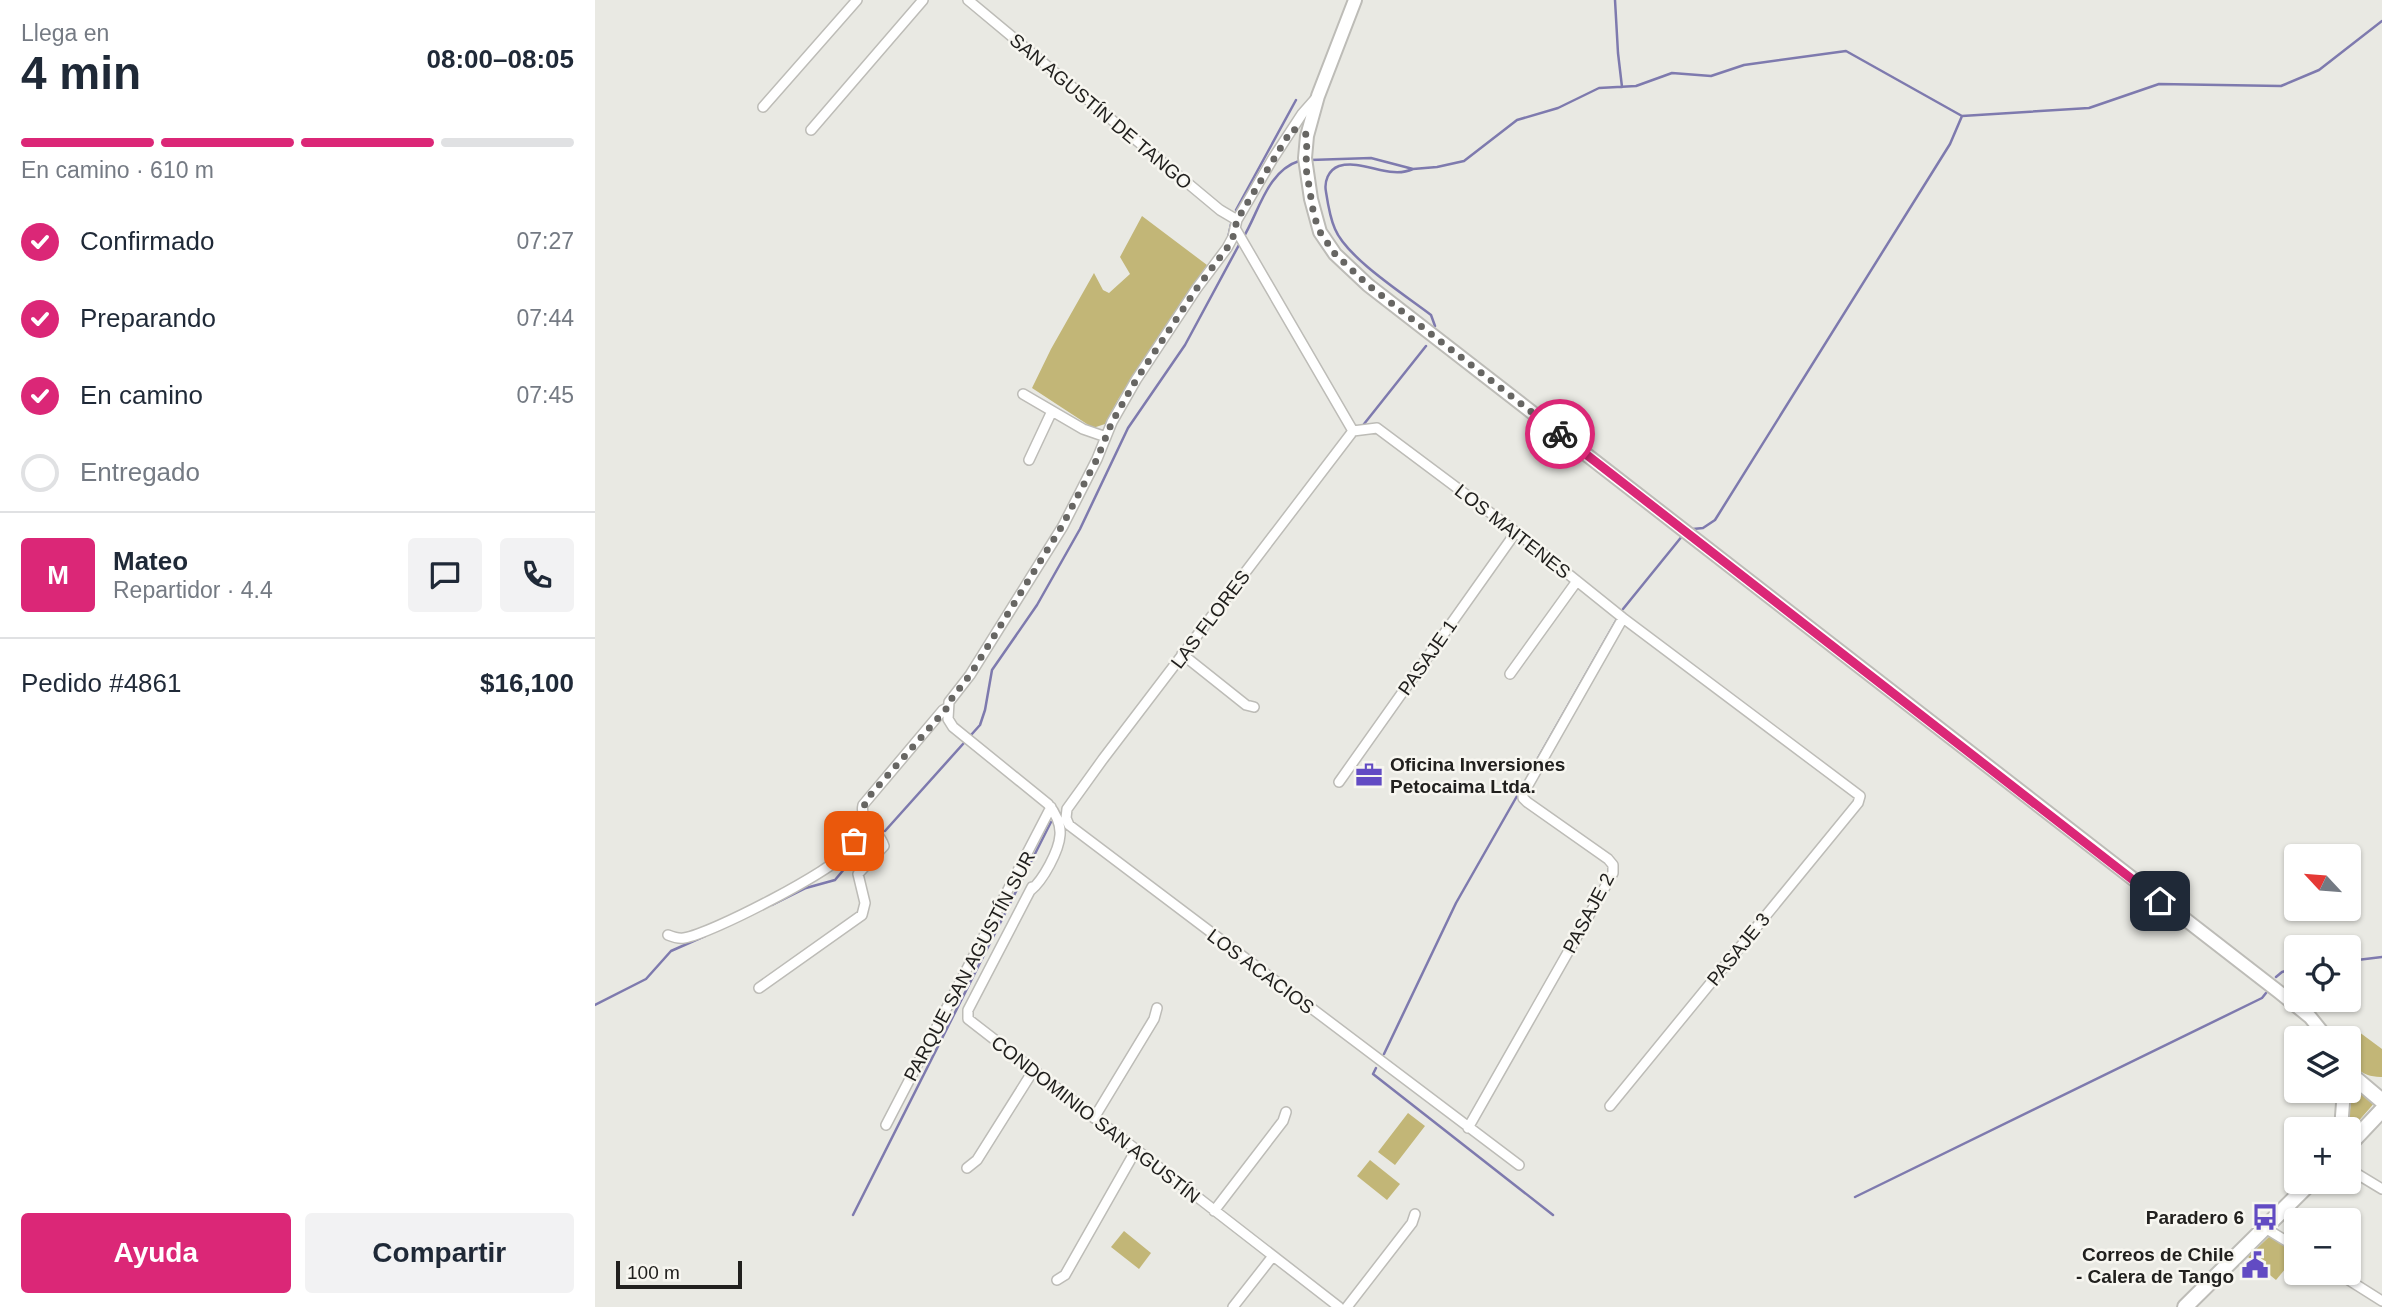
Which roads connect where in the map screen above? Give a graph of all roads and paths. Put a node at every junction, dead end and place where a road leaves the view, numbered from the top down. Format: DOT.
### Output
graph roads {
  1 [pos="857,0"];
  2 [pos="923,0"];
  3 [pos="968,0"];
  4 [pos="1355,0"];
  5 [pos="1318,96"];
  6 [pos="763,107"];
  7 [pos="1292,129"];
  8 [pos="811,130"];
  9 [pos="1307,136"];
  10 [pos="1239,231"];
  11 [pos="1023,394"];
  12 [pos="1052,411"];
  13 [pos="1353,431"];
  14 [pos="1106,437"];
  15 [pos="1028,460"];
  16 [pos="1516,532"];
  17 [pos="1577,581"];
  18 [pos="1623,618"];
  19 [pos="1182,654"];
  20 [pos="1510,674"];
  21 [pos="947,708"];
  22 [pos="1254,708"];
  23 [pos="1339,782"];
  24 [pos="1855,792"];
  25 [pos="1051,807"];
  26 [pos="1068,807"];
  27 [pos="862,813"];
  28 [pos="668,936"];
  29 [pos="759,988"];
  30 [pos="1157,1009"];
  31 [pos="2317,1026"];
  32 [pos="1033,1071"];
  33 [pos="2361,1080"];
  34 [pos="2361,1083"];
  35 [pos="2382,1085"];
  36 [pos="2382,1101"];
  37 [pos="1610,1106"];
  38 [pos="2382,1110"];
  39 [pos="1286,1112"];
  40 [pos="1094,1118"];
  41 [pos="886,1125"];
  42 [pos="1468,1128"];
  43 [pos="2361,1132"];
  44 [pos="1136,1150"];
  45 [pos="1519,1165"];
  46 [pos="967,1168"];
  47 [pos="2361,1176"];
  48 [pos="2382,1189"];
  49 [pos="2299,1194"];
  50 [pos="1214,1211"];
  51 [pos="1415,1214"];
  52 [pos="2265,1228"];
  53 [pos="2284,1240"];
  54 [pos="1273,1256"];
  55 [pos="1057,1280"];
  56 [pos="2357,1285"];
  57 [pos="2382,1301"];
  58 [pos="1233,1307"];
  59 [pos="1339,1307"];
  60 [pos="1347,1307"];
  61 [pos="2185,1307"];
  1 -- 6 [label="street"];
  2 -- 8 [label="street"];
  3 -- 10 [label="street, SAN AGUSTÍN DE TANGO"];
  4 -- 5 [label="main road"];
  5 -- 7 [label="street"];
  5 -- 9 [label="main road"];
  7 -- 9 [label="street"];
  7 -- 10 [label="street"];
  9 -- 31 [label="main road"];
  10 -- 13 [label="street"];
  10 -- 14 [label="street"];
  11 -- 12 [label="street"];
  12 -- 14 [label="street"];
  12 -- 15 [label="street"];
  13 -- 16 [label="street, LOS MAITENES"];
  13 -- 19 [label="street, LAS FLORES"];
  14 -- 21 [label="street"];
  16 -- 17 [label="street, LOS MAITENES"];
  16 -- 23 [label="street, PASAJE 1"];
  17 -- 18 [label="street, LOS MAITENES"];
  17 -- 20 [label="street"];
  18 -- 24 [label="street, LOS MAITENES"];
  18 -- 42 [label="street, PASAJE 2"];
  19 -- 22 [label="street"];
  19 -- 26 [label="street, LAS FLORES"];
  21 -- 25 [label="street"];
  21 -- 27 [label="street"];
  24 -- 37 [label="street, PASAJE 3"];
  25 -- 32 [label="street, CONDOMINIO SAN AGUSTÍN"];
  25 -- 41 [label="street, PARQUE SAN AGUSTÍN SUR"];
  26 -- 42 [label="street, LOS ACACIOS"];
  27 -- 28 [label="street"];
  27 -- 29 [label="street"];
  30 -- 40 [label="street"];
  32 -- 40 [label="street, CONDOMINIO SAN AGUSTÍN"];
  32 -- 46 [label="street"];
  33 -- 35 [label="main road"];
  34 -- 36 [label="main road"];
  38 -- 43 [label="main road"];
  39 -- 50 [label="street"];
  40 -- 44 [label="street, CONDOMINIO SAN AGUSTÍN"];
  42 -- 45 [label="street, LOS ACACIOS"];
  44 -- 50 [label="street, CONDOMINIO SAN AGUSTÍN"];
  44 -- 55 [label="street"];
  47 -- 48 [label="street"];
  49 -- 52 [label="main road"];
  50 -- 54 [label="street, CONDOMINIO SAN AGUSTÍN"];
  51 -- 60 [label="street"];
  52 -- 53 [label="street"];
  52 -- 61 [label="main road"];
  54 -- 58 [label="street"];
  54 -- 59 [label="street, CONDOMINIO SAN AGUSTÍN"];
  56 -- 57 [label="street"];
}
